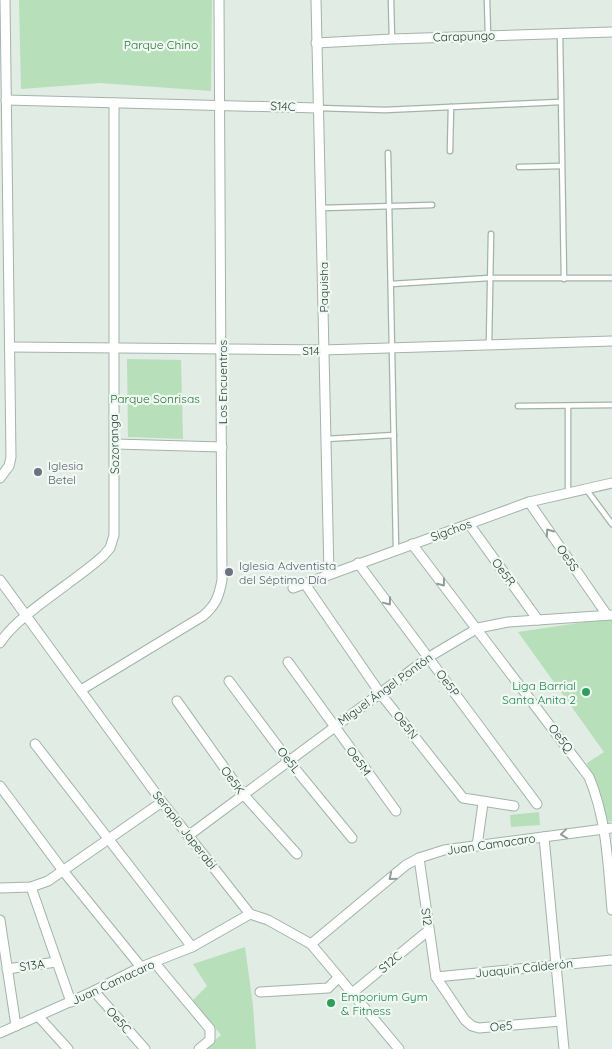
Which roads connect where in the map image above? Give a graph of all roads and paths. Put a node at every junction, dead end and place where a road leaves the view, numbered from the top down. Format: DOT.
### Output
graph roads {
  1 [pos="5,0"];
  2 [pos="219,0"];
  3 [pos="316,0"];
  4 [pos="391,0"];
  5 [pos="488,0"];
  6 [pos="612,32"];
  7 [pos="560,33"];
  8 [pos="488,35"];
  9 [pos="392,39"];
  10 [pos="316,43"];
  11 [pos="6,100"];
  12 [pos="560,102"];
  13 [pos="114,104"];
  14 [pos="218,104"];
  15 [pos="451,107"];
  16 [pos="318,108"];
  17 [pos="450,151"];
  18 [pos="388,153"];
  19 [pos="561,166"];
  20 [pos="519,167"];
  21 [pos="432,205"];
  22 [pos="390,206"];
  23 [pos="322,208"];
  24 [pos="491,234"];
  25 [pos="489,278"];
  26 [pos="564,278"];
  27 [pos="612,278"];
  28 [pos="391,284"];
  29 [pos="612,341"];
  30 [pos="489,344"];
  31 [pos="10,347"];
  32 [pos="393,347"];
  33 [pos="113,349"];
  34 [pos="222,349"];
  35 [pos="323,350"];
  36 [pos="612,405"];
  37 [pos="518,406"];
  38 [pos="568,407"];
  39 [pos="394,435"];
  40 [pos="325,439"];
  41 [pos="114,444"];
  42 [pos="222,447"];
  43 [pos="0,478"];
  44 [pos="612,482"];
  45 [pos="586,488"];
  46 [pos="568,491"];
  47 [pos="529,502"];
  48 [pos="469,524"];
  49 [pos="612,524"];
  50 [pos="412,544"];
  51 [pos="396,549"];
  52 [pos="358,563"];
  53 [pos="329,574"];
  54 [pos="0,580"];
  55 [pos="305,584"];
  56 [pos="293,588"];
  57 [pos="28,615"];
  58 [pos="609,615"];
  59 [pos="538,620"];
  60 [pos="478,628"];
  61 [pos="0,643"];
  62 [pos="429,657"];
  63 [pos="288,662"];
  64 [pos="229,681"];
  65 [pos="81,690"];
  66 [pos="380,693"];
  67 [pos="177,700"];
  68 [pos="334,727"];
  69 [pos="35,744"];
  70 [pos="288,760"];
  71 [pos="0,786"];
  72 [pos="242,794"];
  73 [pos="162,802"];
  74 [pos="483,803"];
  75 [pos="537,804"];
  76 [pos="514,806"];
  77 [pos="396,811"];
  78 [pos="608,829"];
  79 [pos="188,836"];
  80 [pos="544,837"];
  81 [pos="352,838"];
  82 [pos="110,840"];
  83 [pos="477,846"];
  84 [pos="297,854"];
  85 [pos="419,858"];
  86 [pos="64,872"];
  87 [pos="31,886"];
  88 [pos="0,888"];
  89 [pos="612,910"];
  90 [pos="250,914"];
  91 [pos="0,920"];
  92 [pos="429,930"];
  93 [pos="311,944"];
  94 [pos="192,947"];
  95 [pos="612,960"];
  96 [pos="56,962"];
  97 [pos="154,962"];
  98 [pos="555,964"];
  99 [pos="141,967"];
  100 [pos="7,969"];
  101 [pos="436,977"];
  102 [pos="338,978"];
  103 [pos="94,991"];
  104 [pos="260,992"];
  105 [pos="352,994"];
  106 [pos="71,1002"];
  107 [pos="38,1016"];
  108 [pos="561,1021"];
  109 [pos="16,1026"];
  110 [pos="0,1034"];
  111 [pos="68,1049"];
  112 [pos="145,1049"];
  113 [pos="199,1049"];
  114 [pos="399,1049"];
  115 [pos="564,1049"];
  1 -- 11 [label="street"];
  2 -- 14 [label="street, Los Encuentros"];
  3 -- 10 [label="street, Paquisha"];
  4 -- 9 [label="lane"];
  5 -- 8 [label="lane"];
  6 -- 7 [label="street, Carapungo"];
  7 -- 8 [label="street, Carapungo"];
  7 -- 12 [label="lane"];
  8 -- 9 [label="street, Carapungo"];
  9 -- 10 [label="street, Carapungo"];
  10 -- 16 [label="street, Paquisha"];
  11 -- 13 [label="street, S14C"];
  11 -- 31 [label="street"];
  12 -- 15 [label="lane, S14C"];
  12 -- 19 [label="lane"];
  13 -- 14 [label="street, S14C"];
  13 -- 33 [label="street, Sozoranga"];
  14 -- 16 [label="street, S14C"];
  14 -- 34 [label="street, Los Encuentros"];
  15 -- 16 [label="lane, S14C"];
  15 -- 17 [label="lane"];
  16 -- 23 [label="street, Paquisha"];
  18 -- 22 [label="lane"];
  19 -- 20 [label="lane"];
  19 -- 26 [label="lane"];
  21 -- 22 [label="lane"];
  22 -- 23 [label="lane"];
  22 -- 28 [label="lane"];
  23 -- 35 [label="street, Paquisha"];
  24 -- 25 [label="lane"];
  25 -- 26 [label="lane"];
  25 -- 28 [label="lane"];
  25 -- 30 [label="lane"];
  26 -- 27 [label="lane"];
  28 -- 32 [label="lane"];
  29 -- 30 [label="street, S14"];
  30 -- 32 [label="street, S14"];
  31 -- 33 [label="street, S14"];
  31 -- 43 [label="street"];
  32 -- 35 [label="street, S14"];
  32 -- 39 [label="lane"];
  33 -- 34 [label="street, S14"];
  33 -- 41 [label="street, Sozoranga"];
  34 -- 35 [label="street, S14"];
  34 -- 42 [label="street, Los Encuentros"];
  35 -- 40 [label="street, Paquisha"];
  36 -- 38 [label="lane"];
  37 -- 38 [label="lane"];
  38 -- 46 [label="lane"];
  39 -- 40 [label="lane"];
  39 -- 51 [label="lane"];
  40 -- 53 [label="street, Paquisha"];
  41 -- 42 [label="street"];
  41 -- 57 [label="street, Sozoranga"];
  42 -- 65 [label="street, Los Encuentros"];
  44 -- 45 [label="street, Sigchos"];
  45 -- 46 [label="street, Sigchos"];
  45 -- 49 [label="lane"];
  46 -- 47 [label="street, Sigchos"];
  47 -- 48 [label="street, Sigchos"];
  58 -- 47 [label="street, Oe5S, one-way"];
  48 -- 50 [label="street, Sigchos"];
  48 -- 59 [label="street, Oe5R"];
  50 -- 51 [label="street, Sigchos"];
  50 -- 60 [label="street, Oe5Q, one-way"];
  51 -- 52 [label="street, Sigchos"];
  52 -- 53 [label="street, Sigchos"];
  52 -- 62 [label="street, Oe5P, one-way"];
  53 -- 55 [label="street, Sigchos"];
  54 -- 57 [label="street, Serapio Japerabi"];
  55 -- 56 [label="street, Sigchos"];
  55 -- 66 [label="street, Oe5N"];
  57 -- 61 [label="street, Sozoranga"];
  57 -- 65 [label="street, Serapio Japerabi"];
  58 -- 59 [label="street, Miguel Ángel Pontón"];
  59 -- 60 [label="street, Miguel Ángel Pontón"];
  60 -- 62 [label="street, Miguel Ángel Pontón"];
  60 -- 78 [label="street, Oe5Q"];
  62 -- 66 [label="street, Miguel Ángel Pontón"];
  62 -- 75 [label="street, Oe5P"];
  63 -- 68 [label="street, Oe5M"];
  64 -- 70 [label="street, Oe5L"];
  65 -- 73 [label="street, Serapio Japerabi"];
  66 -- 68 [label="street, Miguel Ángel Pontón"];
  66 -- 74 [label="street, Oe5N"];
  67 -- 72 [label="street, Oe5K"];
  68 -- 70 [label="street, Miguel Ángel Pontón"];
  68 -- 77 [label="street, Oe5M"];
  69 -- 82 [label="street"];
  70 -- 72 [label="street, Miguel Ángel Pontón"];
  70 -- 81 [label="street, Oe5L"];
  71 -- 86 [label="street"];
  72 -- 79 [label="street, Miguel Ángel Pontón"];
  72 -- 84 [label="street, Oe5K"];
  73 -- 79 [label="street, Serapio Japerabi"];
  73 -- 82 [label="street"];
  74 -- 76 [label="street, Oe5N"];
  74 -- 83 [label="street"];
  78 -- 80 [label="street, Juan Camacaro, one-way"];
  78 -- 89 [label="street, Oe5Q"];
  79 -- 90 [label="street, Serapio Japerabi"];
  80 -- 83 [label="street, Juan Camacaro"];
  80 -- 98 [label="street"];
  82 -- 86 [label="street"];
  82 -- 94 [label="street"];
  83 -- 85 [label="street, Juan Camacaro"];
  85 -- 92 [label="street, S12"];
  85 -- 93 [label="street, Juan Camacaro, one-way"];
  86 -- 87 [label="street"];
  86 -- 99 [label="street"];
  87 -- 88 [label="street"];
  87 -- 96 [label="street"];
  90 -- 93 [label="street"];
  90 -- 94 [label="street, Juan Camacaro"];
  91 -- 100 [label="street"];
  92 -- 101 [label="street, S12"];
  92 -- 105 [label="street, S12C"];
  93 -- 102 [label="street"];
  94 -- 97 [label="street, Juan Camacaro"];
  95 -- 98 [label="street, Juaquin Calderón"];
  96 -- 100 [label="street, S13A"];
  96 -- 106 [label="street"];
  97 -- 99 [label="street, Juan Camacaro"];
  97 -- 113 [label="street"];
  98 -- 101 [label="street, Juaquin Calderón"];
  98 -- 108 [label="street"];
  99 -- 103 [label="street, Juan Camacaro"];
  100 -- 109 [label="street"];
  101 -- 108 [label="street, Oe5"];
  102 -- 104 [label="street"];
  102 -- 105 [label="street"];
  103 -- 106 [label="street, Juan Camacaro"];
  103 -- 112 [label="street, Oe5C"];
  105 -- 114 [label="street"];
  106 -- 107 [label="street, Juan Camacaro"];
  107 -- 109 [label="street, Juan Camacaro"];
  107 -- 111 [label="street"];
  108 -- 115 [label="street"];
  109 -- 110 [label="street, Juan Camacaro"];
}
